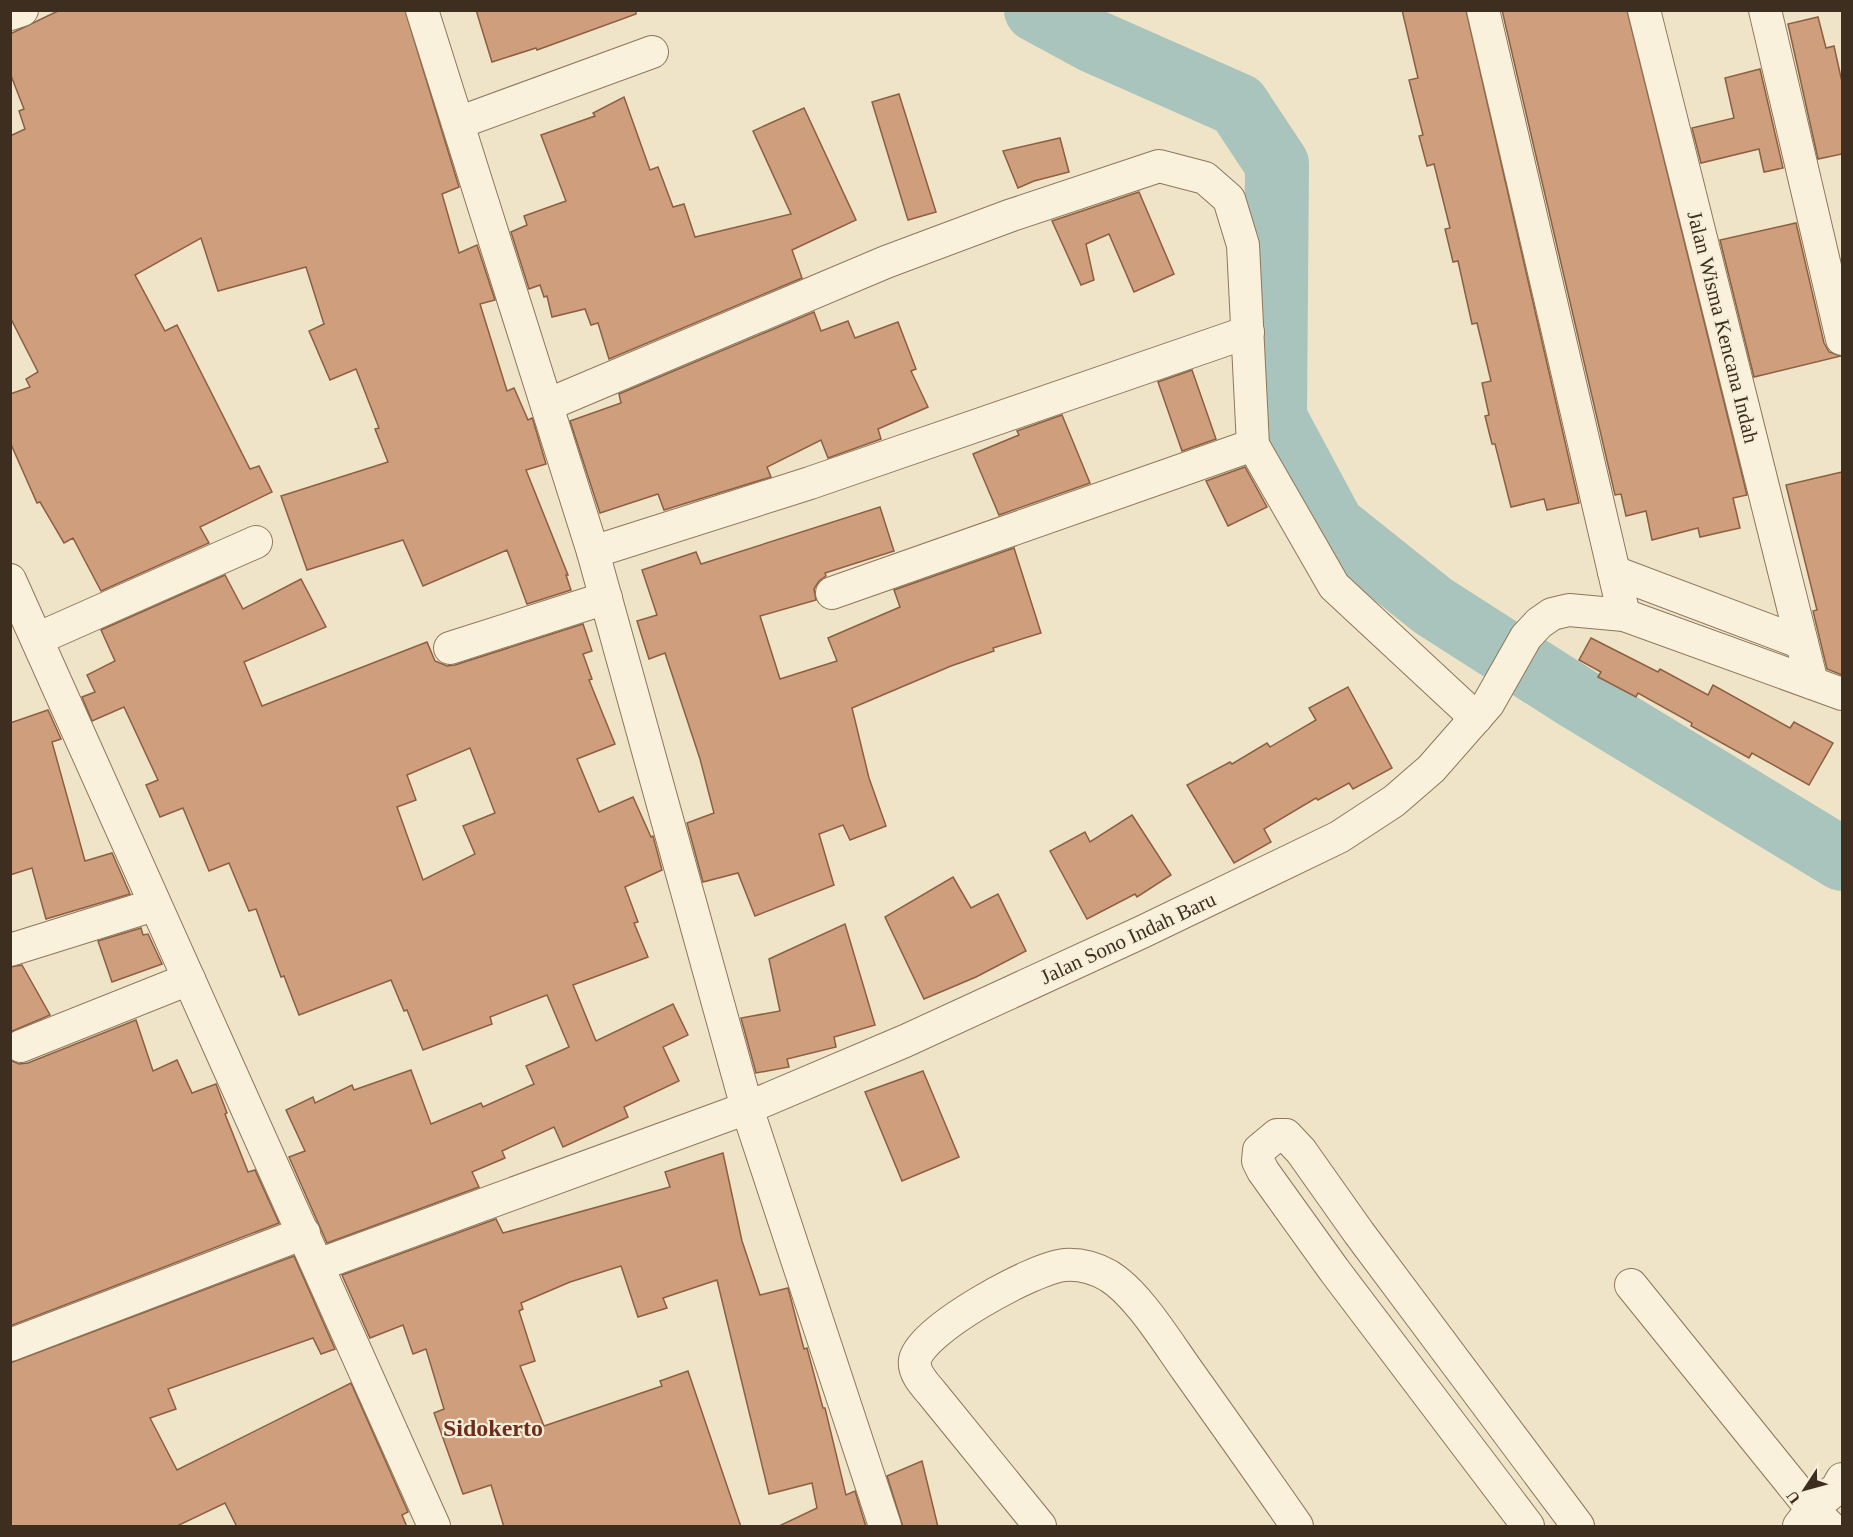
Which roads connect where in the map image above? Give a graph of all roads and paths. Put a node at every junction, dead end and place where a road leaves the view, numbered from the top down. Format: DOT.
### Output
graph roads {
  1 [pos="22,10"];
  2 [pos="422,10"];
  3 [pos="1483,10"];
  4 [pos="1644,10"];
  5 [pos="1765,10"];
  6 [pos="10,14"];
  7 [pos="652,52"];
  8 [pos="458,123"];
  9 [pos="1248,332"];
  10 [pos="1842,339"];
  11 [pos="547,405"];
  12 [pos="1253,445"];
  13 [pos="256,542"];
  14 [pos="593,552"];
  15 [pos="1614,572"];
  16 [pos="10,580"];
  17 [pos="832,593"];
  18 [pos="606,598"];
  19 [pos="1624,615"];
  20 [pos="37,639"];
  21 [pos="1802,643"];
  22 [pos="450,648"];
  23 [pos="1812,682"];
  24 [pos="1842,694"];
  25 [pos="1482,711"];
  26 [pos="154,905"];
  27 [pos="10,950"];
  28 [pos="189,979"];
  29 [pos="21,1046"];
  30 [pos="747,1108"];
  31 [pos="304,1233"];
  32 [pos="318,1265"];
  33 [pos="1631,1284"];
  34 [pos="10,1345"];
  35 [pos="1490,1411"];
  36 [pos="1458,1434"];
  37 [pos="1840,1484"];
  38 [pos="1813,1521"];
  39 [pos="434,1527"];
  40 [pos="885,1527"];
  41 [pos="1040,1527"];
  42 [pos="1298,1527"];
  43 [pos="1528,1527"];
  44 [pos="1578,1527"];
  45 [pos="1840,1527"];
  1 -- 6 [label="street"];
  2 -- 8 [label="street"];
  3 -- 15 [label="street"];
  4 -- 21 [label="street, Jalan Wisma Kencana Indah"];
  5 -- 10 [label="street"];
  7 -- 8 [label="street"];
  8 -- 11 [label="street"];
  9 -- 11 [label="street"];
  9 -- 12 [label="street"];
  9 -- 14 [label="street"];
  11 -- 14 [label="street"];
  12 -- 17 [label="street"];
  12 -- 25 [label="street"];
  13 -- 20 [label="street"];
  14 -- 18 [label="street"];
  15 -- 19 [label="street"];
  15 -- 21 [label="street"];
  16 -- 20 [label="street"];
  18 -- 22 [label="street"];
  18 -- 30 [label="street"];
  19 -- 23 [label="street, Jalan Sono Indah Baru"];
  19 -- 25 [label="street, Jalan Sono Indah Baru"];
  20 -- 26 [label="street"];
  21 -- 23 [label="street, Jalan Wisma Kencana Indah"];
  23 -- 24 [label="street, Jalan Sono Indah Baru"];
  25 -- 30 [label="street, Jalan Sono Indah Baru"];
  26 -- 27 [label="street"];
  26 -- 28 [label="street"];
  28 -- 29 [label="street"];
  28 -- 31 [label="street"];
  30 -- 32 [label="street, Jalan Sono Indah Baru"];
  30 -- 40 [label="street"];
  31 -- 32 [label="street"];
  31 -- 34 [label="street"];
  32 -- 39 [label="street"];
  33 -- 38 [label="street"];
  35 -- 36 [label="street"];
  35 -- 36 [label="street"];
  35 -- 44 [label="street"];
  36 -- 43 [label="street"];
  37 -- 38 [label="street"];
  37 -- 45 [label="street"];
  41 -- 42 [label="street"];
}
